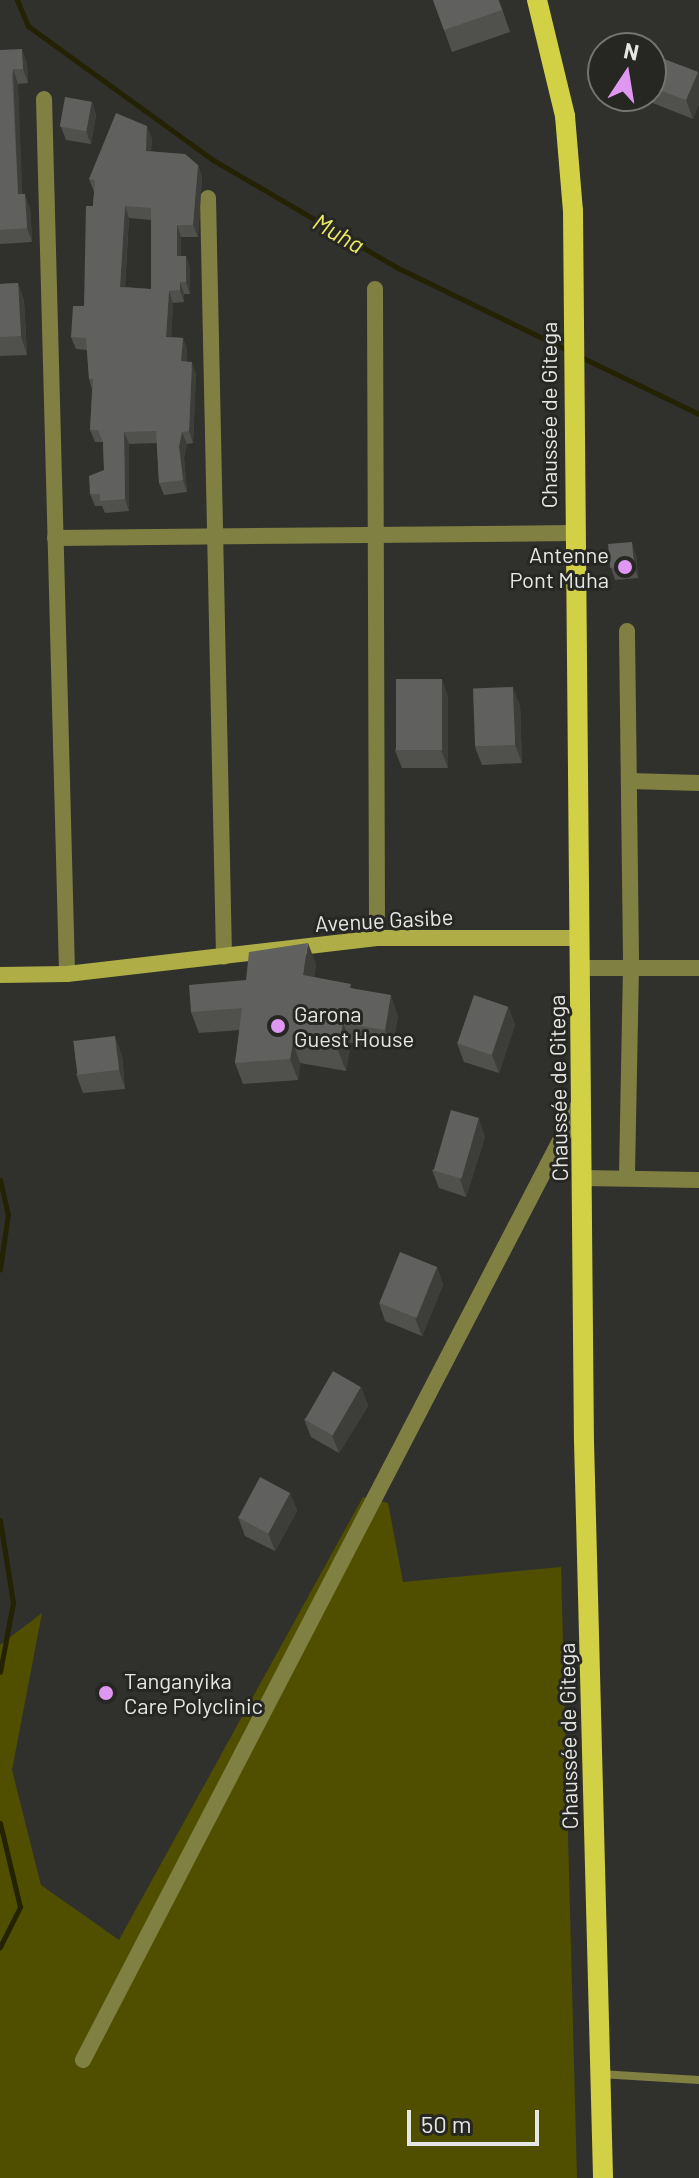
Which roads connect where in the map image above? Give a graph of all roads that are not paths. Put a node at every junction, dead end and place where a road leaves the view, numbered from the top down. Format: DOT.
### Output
graph roads {
  1 [pos="537,0"];
  2 [pos="44,99"];
  3 [pos="208,198"];
  4 [pos="375,289"];
  5 [pos="572,533"];
  6 [pos="377,535"];
  7 [pos="214,536"];
  8 [pos="55,538"];
  9 [pos="627,631"];
  10 [pos="630,781"];
  11 [pos="699,783"];
  12 [pos="377,938"];
  13 [pos="580,938"];
  14 [pos="224,957"];
  15 [pos="631,966"];
  16 [pos="580,968"];
  17 [pos="699,968"];
  18 [pos="67,974"];
  19 [pos="0,975"];
  20 [pos="580,1102"];
  21 [pos="583,1178"];
  22 [pos="627,1178"];
  23 [pos="699,1180"];
  24 [pos="83,2060"];
  25 [pos="600,2074"];
  26 [pos="699,2080"];
  27 [pos="603,2178"];
  1 -- 5 [label="main road, Chaussée de Gitega"];
  2 -- 8 [label="street"];
  3 -- 7 [label="street"];
  4 -- 6 [label="street"];
  5 -- 6 [label="street"];
  5 -- 13 [label="main road, Chaussée de Gitega"];
  6 -- 7 [label="street"];
  6 -- 12 [label="street"];
  7 -- 8 [label="street"];
  7 -- 14 [label="street"];
  8 -- 18 [label="street"];
  9 -- 10 [label="street"];
  10 -- 11 [label="street"];
  10 -- 15 [label="street"];
  12 -- 13 [label="street, Avenue Gasibe"];
  12 -- 14 [label="street, Avenue Gasibe"];
  13 -- 16 [label="main road, Chaussée de Gitega"];
  14 -- 18 [label="street, Avenue Gasibe"];
  15 -- 16 [label="street"];
  15 -- 17 [label="street"];
  15 -- 22 [label="street"];
  16 -- 20 [label="main road, Chaussée de Gitega"];
  18 -- 19 [label="street, Avenue Gasibe"];
  20 -- 21 [label="main road, Chaussée de Gitega"];
  20 -- 24 [label="street"];
  21 -- 22 [label="street"];
  21 -- 25 [label="main road, Chaussée de Gitega"];
  22 -- 23 [label="street"];
  25 -- 26 [label="lane"];
  25 -- 27 [label="main road, Chaussée de Gitega"];
}
